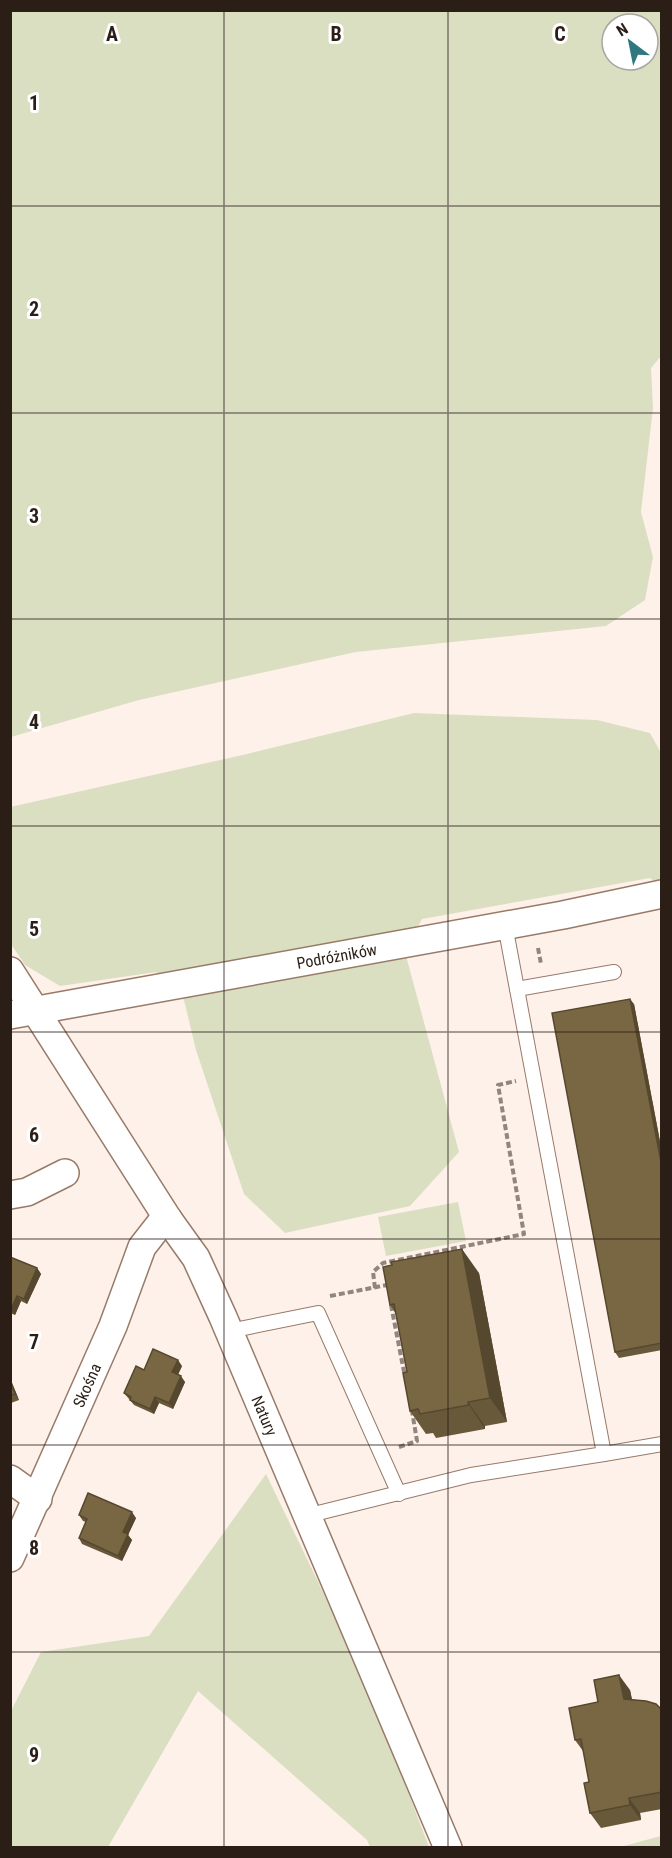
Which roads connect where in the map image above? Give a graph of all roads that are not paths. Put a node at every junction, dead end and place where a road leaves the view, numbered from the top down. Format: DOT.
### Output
graph roads {
  1 [pos="662,894"];
  2 [pos="505,925"];
  3 [pos="10,971"];
  4 [pos="615,972"];
  5 [pos="517,989"];
  6 [pos="23,1013"];
  7 [pos="65,1173"];
  8 [pos="10,1196"];
  9 [pos="168,1219"];
  10 [pos="229,1331"];
  11 [pos="662,1444"];
  12 [pos="604,1454"];
  13 [pos="10,1479"];
  14 [pos="399,1494"];
  15 [pos="38,1499"];
  16 [pos="306,1516"];
  17 [pos="10,1558"];
  18 [pos="448,1848"];
  1 -- 2 [label="street, Podróżników"];
  2 -- 5 [label="lane"];
  2 -- 6 [label="street, Podróżników"];
  3 -- 6 [label="street, Natury"];
  4 -- 5 [label="lane"];
  5 -- 12 [label="lane"];
  6 -- 9 [label="street, Natury"];
  7 -- 8 [label="street"];
  9 -- 10 [label="street, Natury"];
  9 -- 15 [label="street, Skośna"];
  10 -- 14 [label="lane"];
  10 -- 16 [label="street, Natury"];
  11 -- 12 [label="lane"];
  12 -- 14 [label="lane"];
  13 -- 15 [label="street"];
  14 -- 16 [label="lane"];
  15 -- 17 [label="street, Skośna"];
  16 -- 18 [label="street, Natury"];
}
